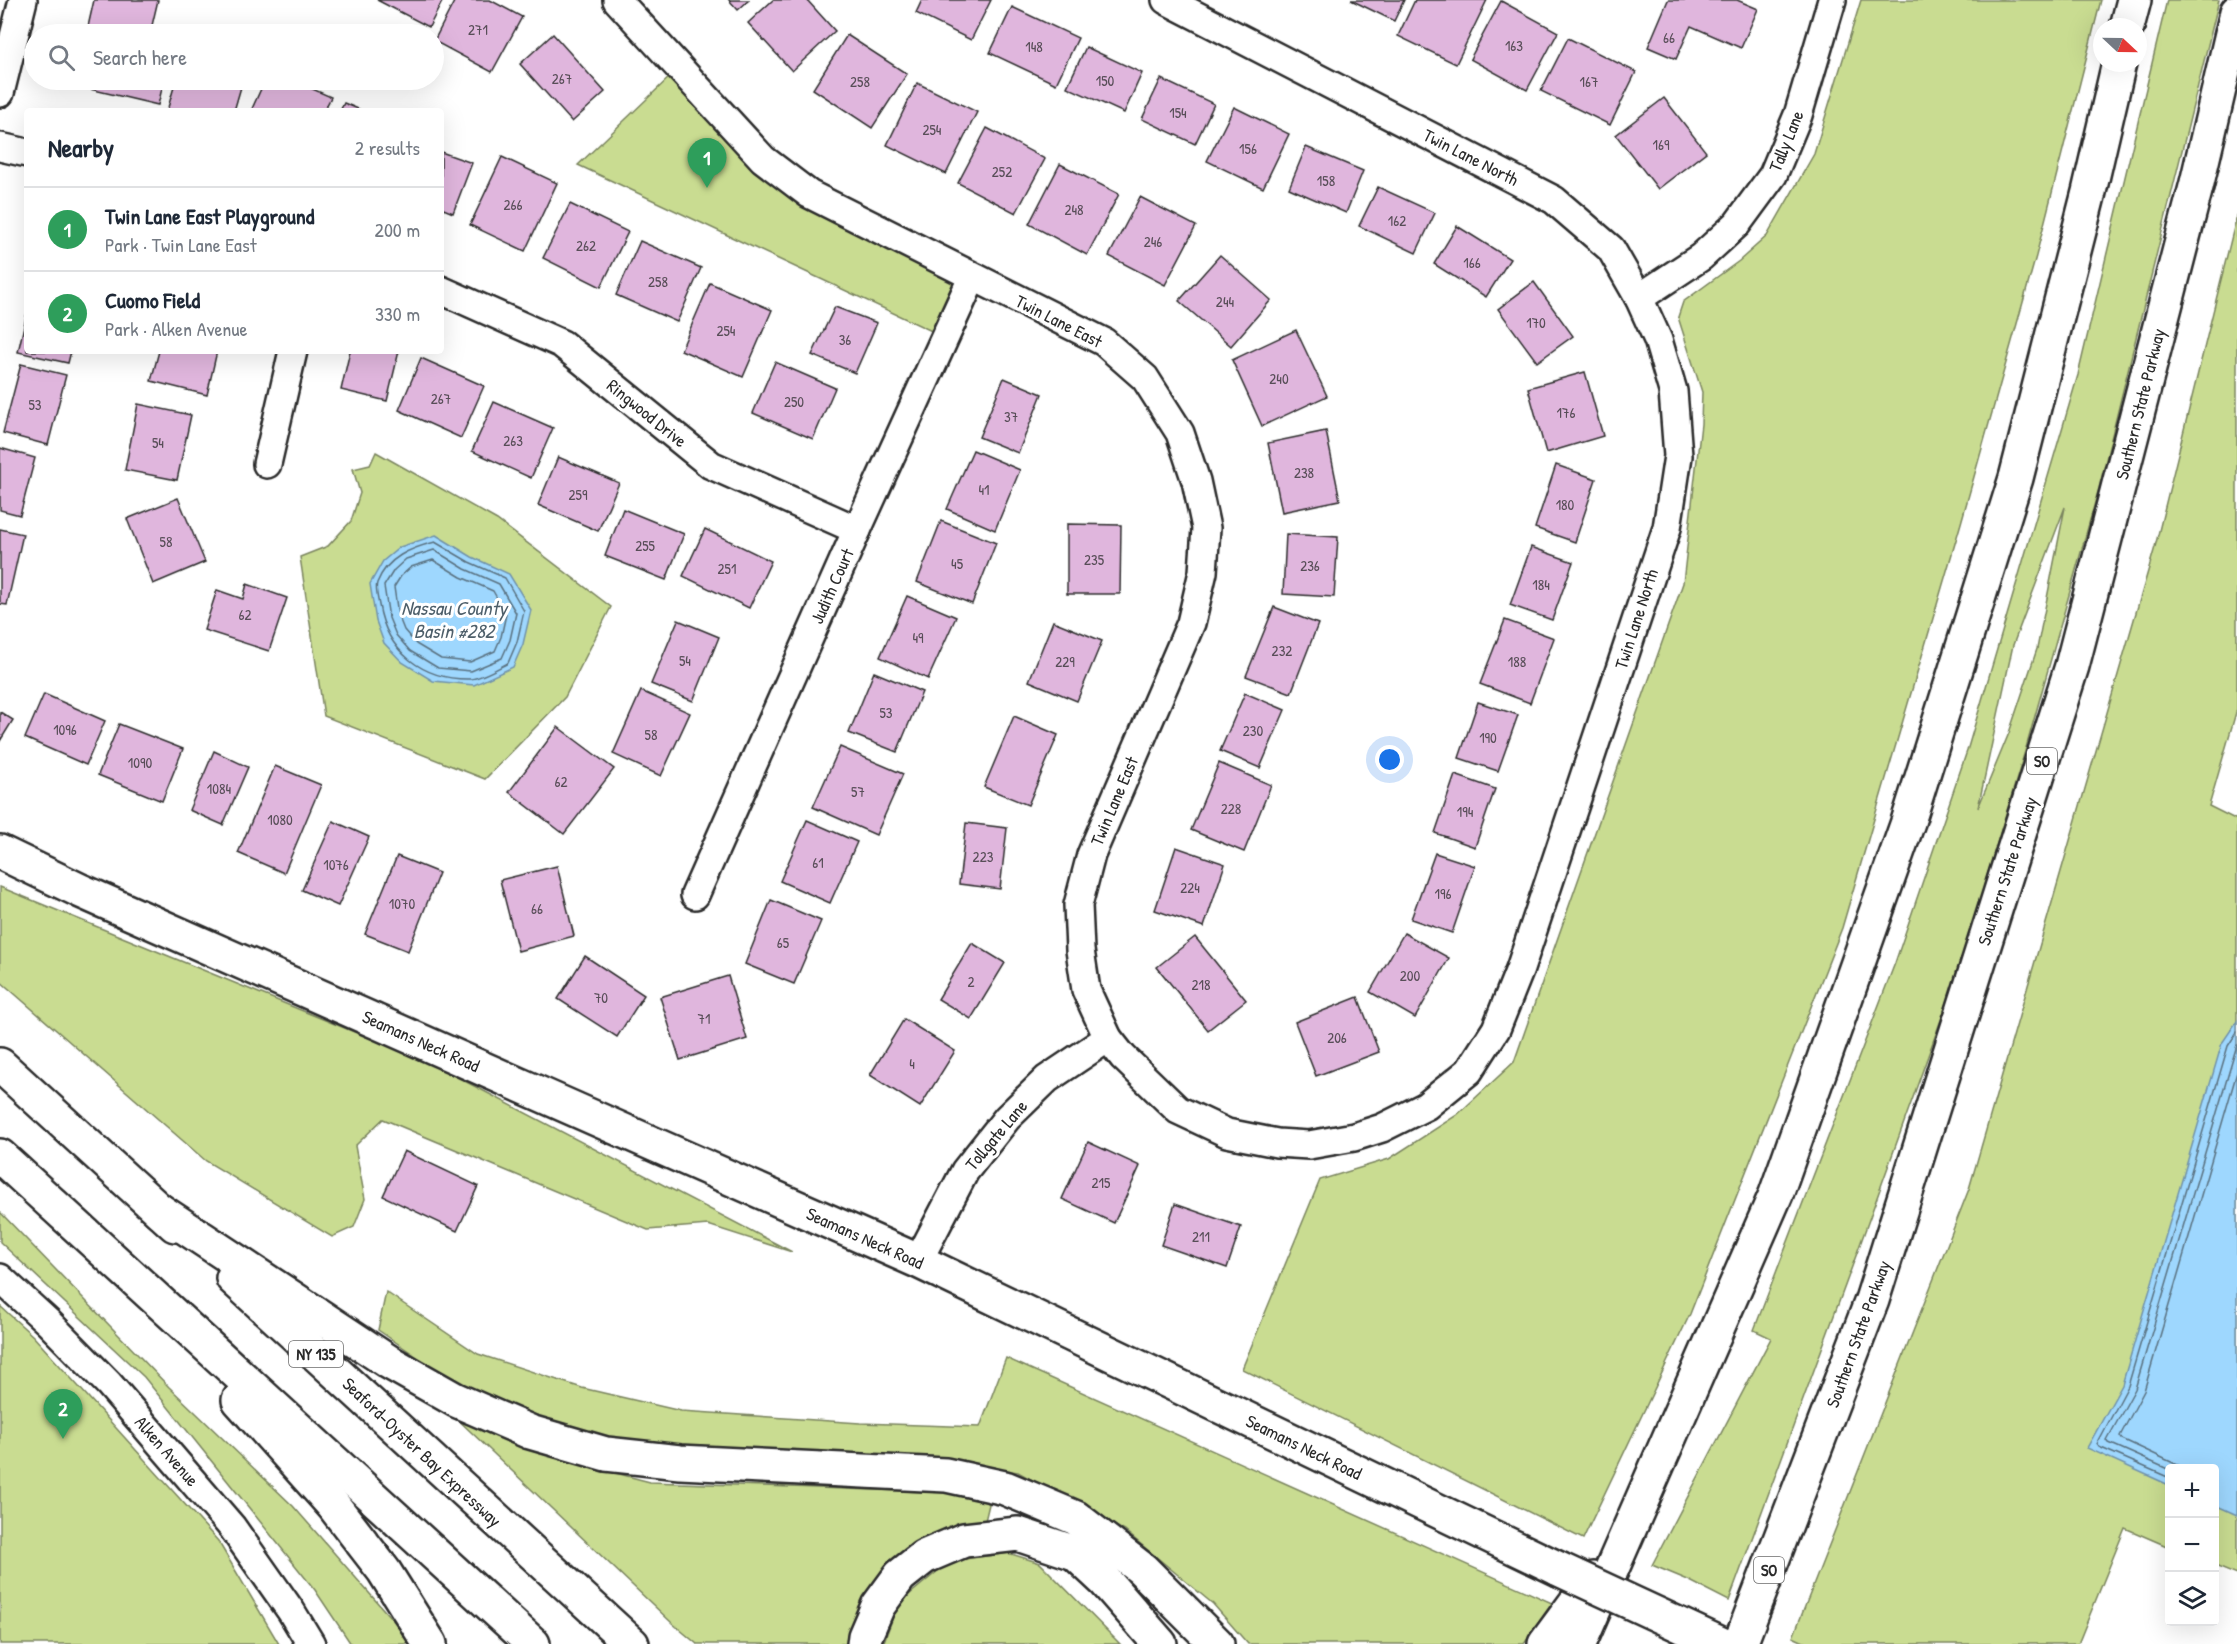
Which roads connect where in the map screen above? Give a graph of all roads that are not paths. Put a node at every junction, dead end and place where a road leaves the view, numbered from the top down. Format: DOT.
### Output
graph roads {
  1 [pos="23,0"];
  2 [pos="617,0"];
  3 [pos="1166,0"];
  4 [pos="1832,0"];
  5 [pos="2134,0"];
  6 [pos="2237,12"];
  7 [pos="2129,18"];
  8 [pos="2117,72"];
  9 [pos="0,93"];
  10 [pos="0,147"];
  11 [pos="24,152"];
  12 [pos="972,278"];
  13 [pos="444,291"];
  14 [pos="1639,298"];
  15 [pos="292,354"];
  16 [pos="267,464"];
  17 [pos="857,530"];
  18 [pos="0,852"];
  19 [pos="695,895"];
  20 [pos="1108,1038"];
  21 [pos="0,1065"];
  22 [pos="0,1156"];
  23 [pos="159,1210"];
  24 [pos="114,1260"];
  25 [pos="918,1261"];
  26 [pos="0,1278"];
  27 [pos="1798,1495"];
  28 [pos="1631,1527"];
  29 [pos="311,1644"];
  30 [pos="430,1644"];
  31 [pos="533,1644"];
  32 [pos="632,1644"];
  33 [pos="864,1644"];
  34 [pos="1160,1644"];
  35 [pos="1217,1644"];
  36 [pos="1545,1644"];
  37 [pos="1579,1644"];
  38 [pos="1722,1644"];
  39 [pos="1740,1644"];
  40 [pos="1759,1644"];
  1 -- 9 [label="street"];
  2 -- 12 [label="street, Twin Lane East"];
  3 -- 14 [label="street, Twin Lane North"];
  4 -- 14 [label="street, Tally Lane"];
  5 -- 7 [label="main road"];
  6 -- 27 [label="main road, Southern State Parkway / SO"];
  8 -- 28 [label="main road"];
  10 -- 11 [label="street"];
  12 -- 17 [label="street, Judith Court"];
  12 -- 20 [label="street, Twin Lane East"];
  13 -- 17 [label="street, Ringwood Drive"];
  14 -- 20 [label="street, Twin Lane North"];
  15 -- 16 [label="street"];
  17 -- 19 [label="street, Judith Court"];
  18 -- 25 [label="main road, Seamans Neck Road"];
  20 -- 25 [label="street, Tollgate Lane"];
  21 -- 23 [label="main road, Seaford-Oyster Bay Expressway / NY 135"];
  22 -- 24 [label="main road"];
  23 -- 32 [label="main road, Seaford-Oyster Bay Expressway / NY 135"];
  23 -- 35 [label="main road"];
  24 -- 30 [label="main road"];
  24 -- 31 [label="main road"];
  25 -- 38 [label="main road, Seamans Neck Road, bridge"];
  26 -- 29 [label="street, Alken Avenue"];
  27 -- 39 [label="main road, Southern State Parkway / SO"];
  27 -- 40 [label="main road"];
  28 -- 36 [label="main road"];
  28 -- 37 [label="main road"];
  33 -- 34 [label="main road"];
}
